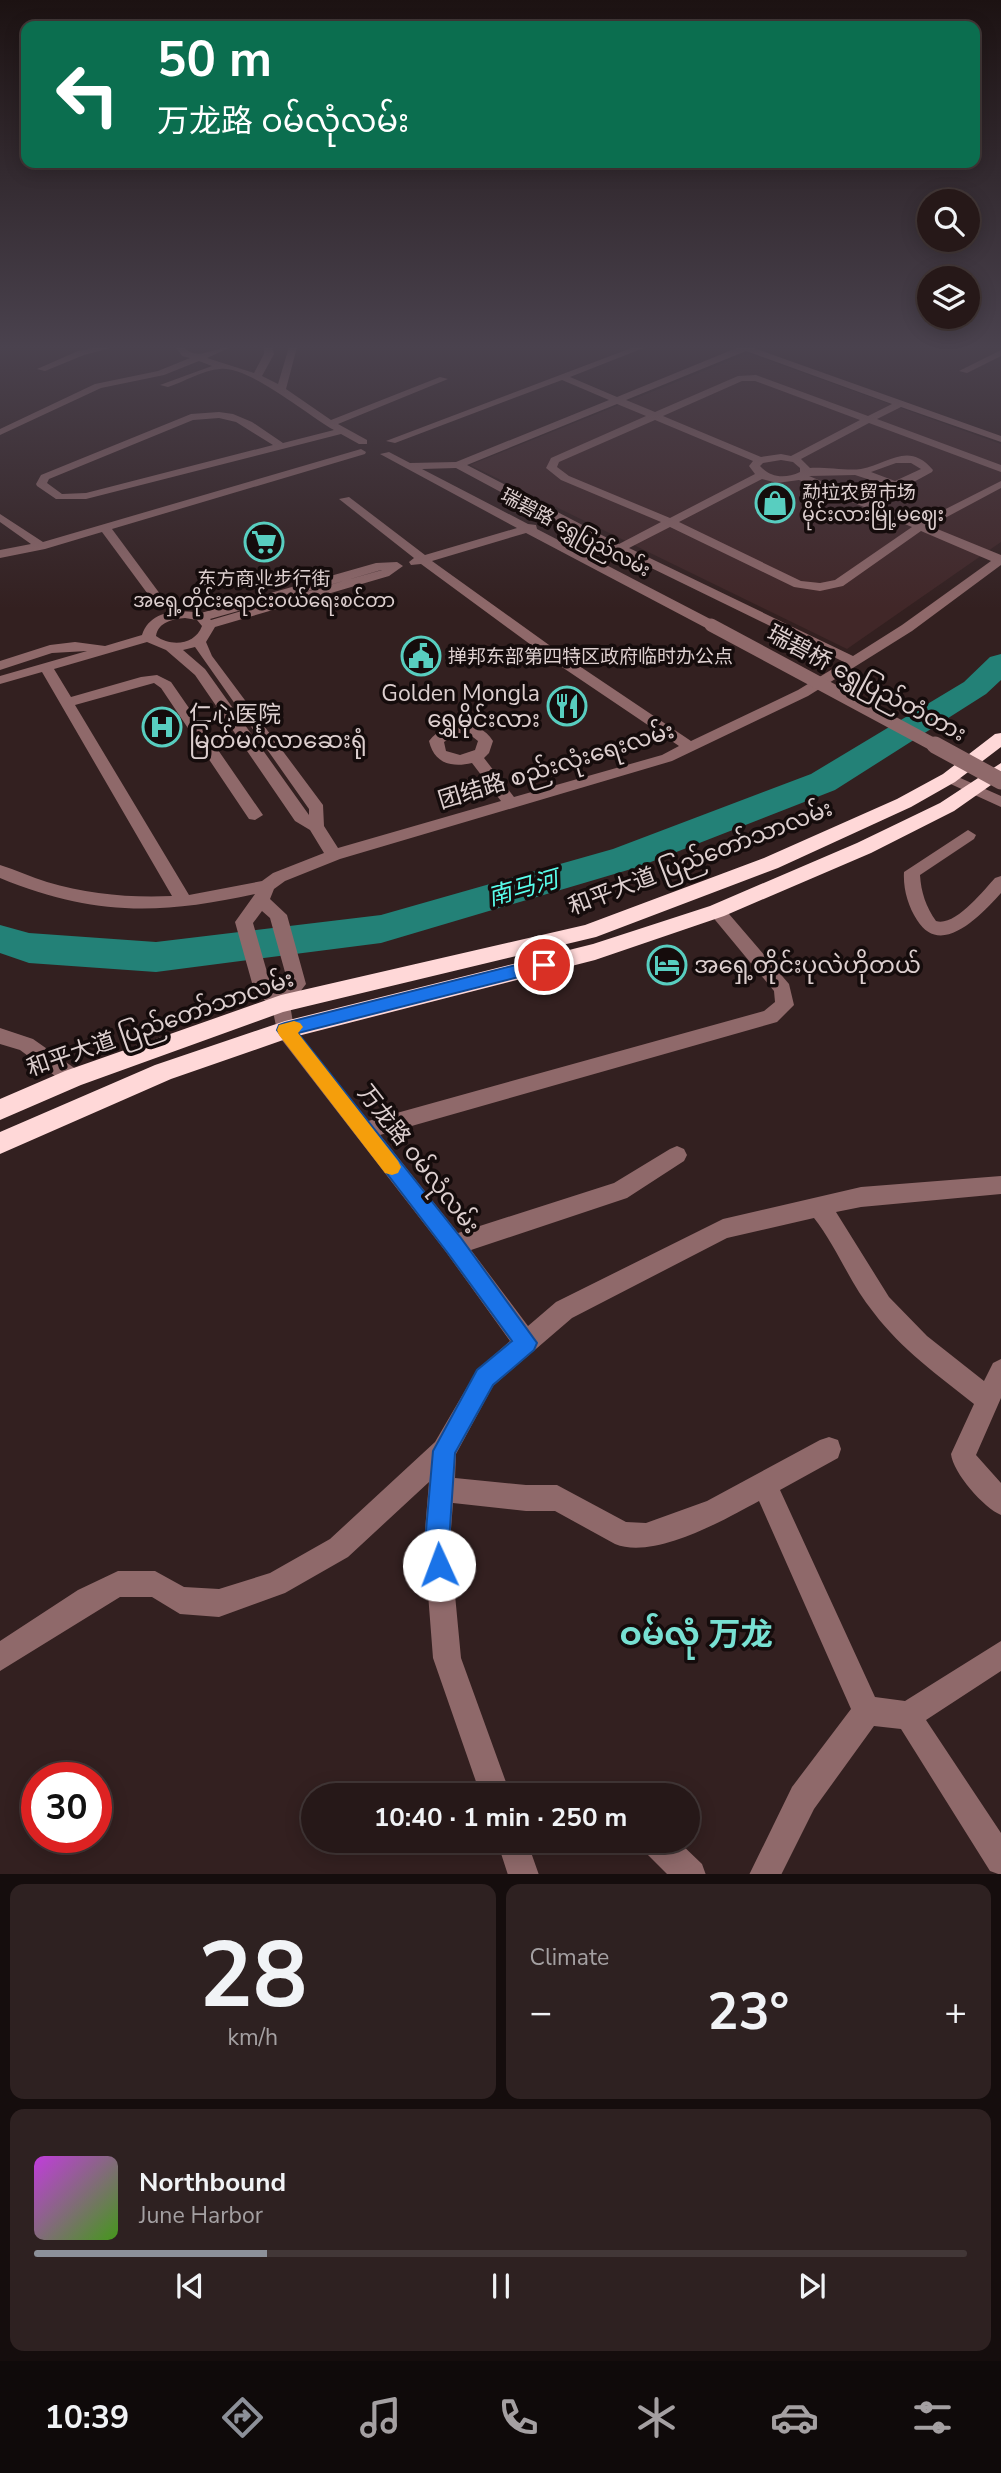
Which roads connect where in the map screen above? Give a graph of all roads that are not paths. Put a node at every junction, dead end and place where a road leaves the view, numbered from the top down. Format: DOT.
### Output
graph roads {
  1 [pos="147,434"];
  2 [pos="263,434"];
  3 [pos="328,434"];
  4 [pos="346,434"];
  5 [pos="408,434"];
  6 [pos="533,434"];
  7 [pos="614,434"];
  8 [pos="700,434"];
  9 [pos="841,434"];
  10 [pos="912,434"];
  11 [pos="391,441"];
  12 [pos="281,446"];
  13 [pos="362,447"];
  14 [pos="385,454"];
  15 [pos="793,459"];
  16 [pos="760,460"];
  17 [pos="458,465"];
  18 [pos="409,466"];
  19 [pos="1001,468"];
  20 [pos="860,473"];
  21 [pos="804,474"];
  22 [pos="762,475"];
  23 [pos="1001,484"];
  24 [pos="345,499"];
  25 [pos="0,517"];
  26 [pos="559,519"];
  27 [pos="670,522"];
  28 [pos="105,527"];
  29 [pos="920,527"];
  30 [pos="528,528"];
  31 [pos="41,547"];
  32 [pos="620,548"];
  33 [pos="0,554"];
  34 [pos="1000,560"];
  35 [pos="422,561"];
  36 [pos="157,598"];
  37 [pos="186,614"];
  38 [pos="160,620"];
  39 [pos="205,621"];
  40 [pos="711,625"];
  41 [pos="149,637"];
  42 [pos="198,641"];
  43 [pos="171,647"];
  44 [pos="106,650"];
  45 [pos="853,661"];
  46 [pos="0,666"];
  47 [pos="46,667"];
  48 [pos="0,680"];
  49 [pos="67,703"];
  50 [pos="1001,738"];
  51 [pos="690,747"];
  52 [pos="475,757"];
  53 [pos="1001,769"];
  54 [pos="949,778"];
  55 [pos="1001,781"];
  56 [pos="975,790"];
  57 [pos="1001,802"];
  58 [pos="512,804"];
  59 [pos="255,815"];
  60 [pos="316,826"];
  61 [pos="968,835"];
  62 [pos="334,855"];
  63 [pos="2,868"];
  64 [pos="1001,882"];
  65 [pos="264,894"];
  66 [pos="184,902"];
  67 [pos="717,911"];
  68 [pos="281,1004"];
  69 [pos="285,1030"];
  70 [pos="0,1036"];
  71 [pos="73,1078"];
  72 [pos="0,1110"];
  73 [pos="363,1131"];
  74 [pos="0,1143"];
  75 [pos="677,1155"];
  76 [pos="1001,1185"];
  77 [pos="818,1207"];
  78 [pos="454,1245"];
  79 [pos="526,1343"];
  80 [pos="1001,1371"];
  81 [pos="986,1399"];
  82 [pos="829,1449"];
  83 [pos="444,1451"];
  84 [pos="764,1484"];
  85 [pos="441,1489"];
  86 [pos="1001,1502"];
  87 [pos="1001,1655"];
  88 [pos="0,1657"];
  89 [pos="867,1712"];
  90 [pos="910,1716"];
  91 [pos="491,1783"];
  92 [pos="516,1853"];
  93 [pos="669,1853"];
  94 [pos="1001,1860"];
  95 [pos="524,1874"];
  96 [pos="691,1874"];
  97 [pos="764,1874"];
  1 -- 12 [label="street"];
  2 -- 12 [label="street"];
  3 -- 12 [label="street"];
  4 -- 13 [label="street"];
  5 -- 11 [label="street"];
  6 -- 17 [label="street"];
  7 -- 27 [label="street"];
  8 -- 16 [label="street"];
  9 -- 15 [label="street"];
  10 -- 19 [label="street"];
  11 -- 13 [label="street"];
  11 -- 14 [label="street"];
  13 -- 14 [label="street"];
  13 -- 28 [label="street"];
  14 -- 18 [label="street, 瑞碧路 ရွှေပြည်လမ်း"];
  15 -- 16 [label="street"];
  15 -- 21 [label="street"];
  16 -- 22 [label="street"];
  17 -- 18 [label="street"];
  17 -- 26 [label="street"];
  18 -- 30 [label="street, 瑞碧路 ရွှေပြည်လမ်း"];
  20 -- 20 [label="street"];
  20 -- 21 [label="street"];
  21 -- 22 [label="street"];
  21 -- 29 [label="street"];
  22 -- 27 [label="street"];
  23 -- 29 [label="street"];
  24 -- 35 [label="street"];
  25 -- 31 [label="street"];
  26 -- 30 [label="street"];
  26 -- 32 [label="street"];
  27 -- 29 [label="street"];
  27 -- 32 [label="street"];
  28 -- 31 [label="street"];
  28 -- 36 [label="street"];
  29 -- 34 [label="street"];
  30 -- 35 [label="street"];
  30 -- 40 [label="street, 瑞碧路 ရွှေပြည်လမ်း"];
  31 -- 33 [label="street"];
  32 -- 45 [label="street"];
  34 -- 45 [label="street, 团结路 စည်းလုံးရေးလမ်း"];
  35 -- 39 [label="street"];
  35 -- 51 [label="street"];
  36 -- 37 [label="street"];
  36 -- 38 [label="street"];
  37 -- 38 [label="street"];
  37 -- 39 [label="street"];
  38 -- 41 [label="street"];
  39 -- 42 [label="street"];
  40 -- 55 [label="street, 瑞碧桥 ရွှေပြည်တံတား, bridge"];
  41 -- 43 [label="street"];
  41 -- 44 [label="street"];
  42 -- 43 [label="street"];
  42 -- 60 [label="street"];
  43 -- 60 [label="street"];
  44 -- 46 [label="street"];
  44 -- 47 [label="street"];
  45 -- 51 [label="street, 团结路 စည်းလုံးရေးလမ်း"];
  47 -- 48 [label="street"];
  47 -- 49 [label="street"];
  49 -- 59 [label="street"];
  49 -- 66 [label="street"];
  50 -- 54 [label="highway, 和平大道 ပြည်တော်သာလမ်း"];
  51 -- 58 [label="street, 团结路 စည်းလုံးရေးလမ်း"];
  52 -- 58 [label="street"];
  53 -- 56 [label="highway, 和平大道 ပြည်တော်သာလမ်း"];
  54 -- 56 [label="street"];
  54 -- 68 [label="highway, 和平大道 ပြည်တော်သာလမ်း"];
  56 -- 57 [label="street"];
  56 -- 67 [label="highway, 和平大道 ပြည်တော်သာလမ်း"];
  58 -- 62 [label="street, 团结路 စည်းလုံးရေးလမ်း"];
  60 -- 62 [label="street"];
  61 -- 64 [label="street"];
  62 -- 65 [label="street, 团结路 စည်းလုံးရေးလမ်း"];
  63 -- 66 [label="street"];
  65 -- 66 [label="street"];
  65 -- 68 [label="street"];
  65 -- 68 [label="street"];
  67 -- 69 [label="highway, 和平大道 ပြည်တော်သာလမ်း"];
  67 -- 73 [label="street"];
  68 -- 69 [label="street, 万龙路 ဝမ်လုံလမ်း"];
  68 -- 71 [label="highway, 和平大道 ပြည်တော်သာလမ်း"];
  69 -- 73 [label="street, 万龙路 ဝမ်လုံလမ်း"];
  69 -- 74 [label="highway, 和平大道 ပြည်တော်သာလမ်း"];
  70 -- 71 [label="street"];
  71 -- 72 [label="highway, 和平大道 ပြည်တော်သာလမ်း"];
  73 -- 78 [label="street, 万龙路 ဝမ်လုံလမ်း"];
  75 -- 78 [label="street"];
  76 -- 77 [label="street"];
  77 -- 79 [label="street"];
  77 -- 81 [label="street"];
  78 -- 79 [label="street, 万龙路 ဝမ်လုံလမ်း"];
  79 -- 83 [label="street"];
  80 -- 81 [label="street"];
  81 -- 86 [label="street"];
  82 -- 84 [label="street"];
  83 -- 85 [label="street"];
  83 -- 88 [label="street"];
  84 -- 85 [label="street"];
  84 -- 89 [label="street"];
  85 -- 91 [label="street"];
  87 -- 90 [label="street"];
  89 -- 90 [label="street"];
  89 -- 97 [label="street"];
  90 -- 94 [label="street"];
  92 -- 95 [label="street"];
  93 -- 96 [label="street"];
}
